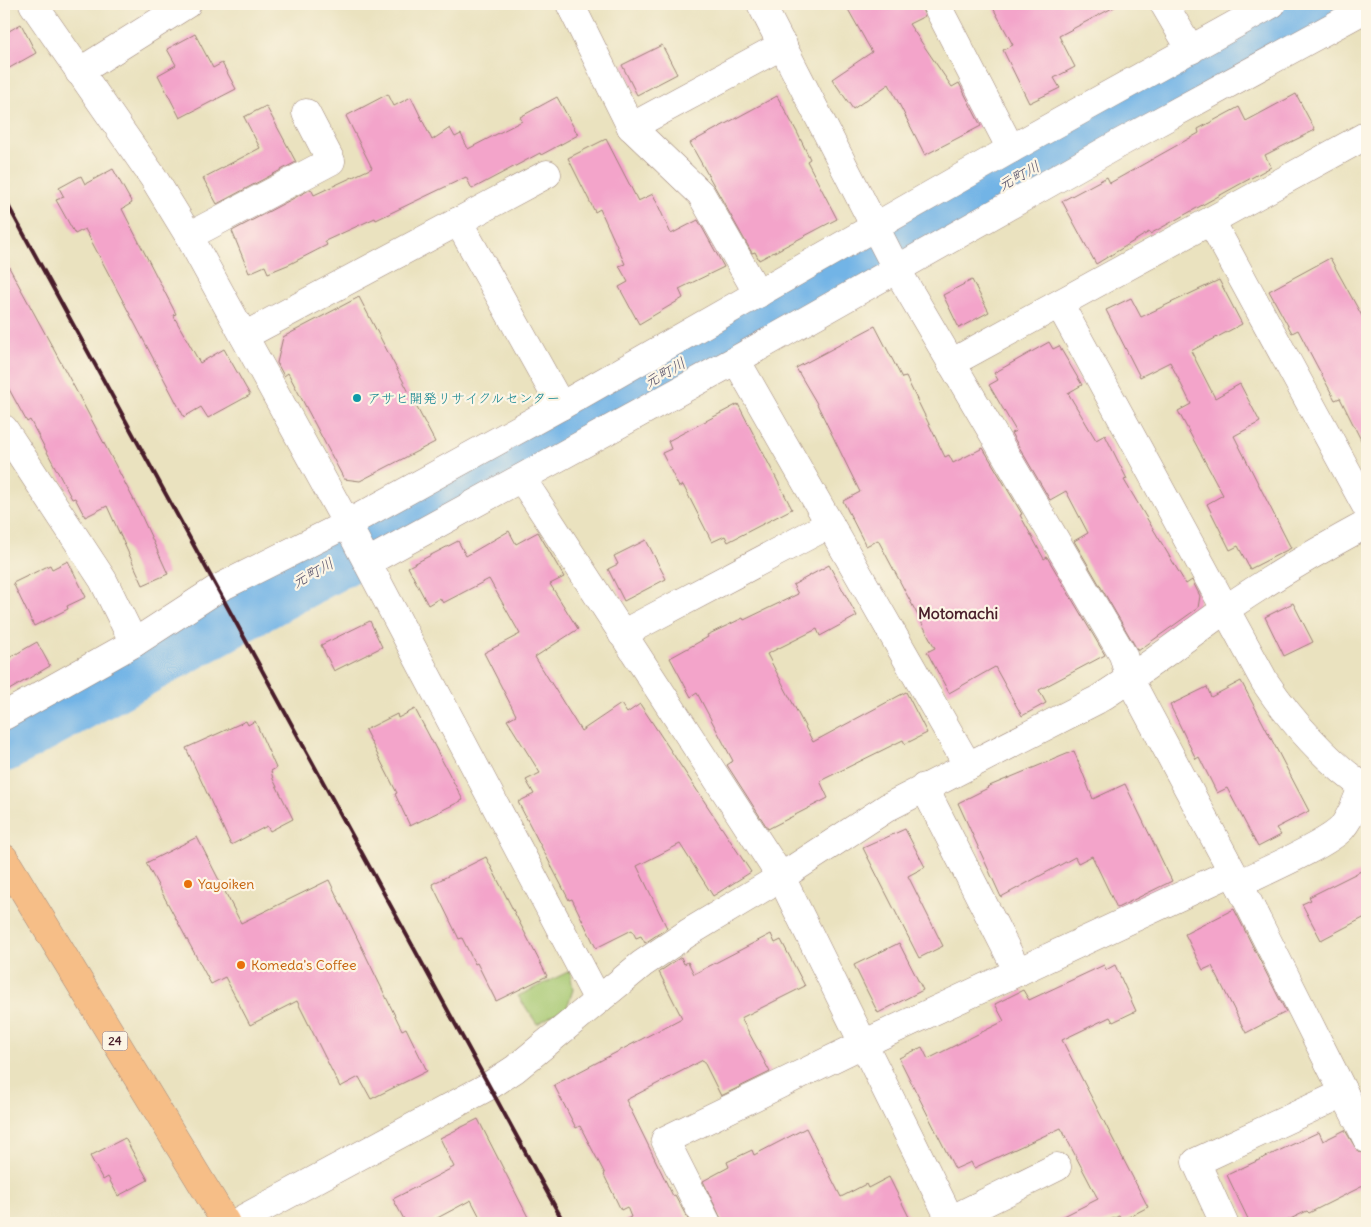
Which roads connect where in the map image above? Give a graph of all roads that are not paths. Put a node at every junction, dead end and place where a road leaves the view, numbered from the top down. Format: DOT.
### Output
graph roads {
  1 [pos="33,4"];
  2 [pos="188,4"];
  3 [pos="570,4"];
  4 [pos="761,4"];
  5 [pos="936,4"];
  6 [pos="1164,4"];
  7 [pos="1272,4"];
  8 [pos="1362,12"];
  9 [pos="783,45"];
  10 [pos="1191,50"];
  11 [pos="79,72"];
  12 [pos="306,113"];
  13 [pos="631,127"];
  14 [pos="1367,135"];
  15 [pos="1011,148"];
  16 [pos="547,174"];
  17 [pos="458,221"];
  18 [pos="1211,221"];
  19 [pos="876,228"];
  20 [pos="189,236"];
  21 [pos="897,270"];
  22 [pos="758,294"];
  23 [pos="1060,305"];
  24 [pos="244,336"];
  25 [pos="736,360"];
  26 [pos="951,363"];
  27 [pos="561,406"];
  28 [pos="4,429"];
  29 [pos="522,479"];
  30 [pos="1367,508"];
  31 [pos="347,524"];
  32 [pos="830,524"];
  33 [pos="1367,524"];
  34 [pos="368,562"];
  35 [pos="1227,608"];
  36 [pos="622,634"];
  37 [pos="134,643"];
  38 [pos="1130,680"];
  39 [pos="4,716"];
  40 [pos="968,766"];
  41 [pos="924,787"];
  42 [pos="1365,788"];
  43 [pos="4,858"];
  44 [pos="781,877"];
  45 [pos="1236,878"];
  46 [pos="1018,972"];
  47 [pos="598,1000"];
  48 [pos="863,1044"];
  49 [pos="1344,1093"];
  50 [pos="1367,1139"];
  51 [pos="1057,1167"];
  52 [pos="951,1222"];
  53 [pos="226,1223"];
  54 [pos="235,1223"];
  55 [pos="707,1223"];
  56 [pos="1224,1223"];
  1 -- 11 [label="street"];
  2 -- 11 [label="street"];
  3 -- 13 [label="street"];
  4 -- 9 [label="street"];
  5 -- 15 [label="street"];
  6 -- 10 [label="street"];
  7 -- 10 [label="street"];
  8 -- 21 [label="street"];
  9 -- 13 [label="street"];
  9 -- 19 [label="street"];
  10 -- 15 [label="street"];
  11 -- 20 [label="street"];
  12 -- 20 [label="street"];
  13 -- 22 [label="street"];
  14 -- 18 [label="street"];
  15 -- 19 [label="street"];
  16 -- 17 [label="street"];
  17 -- 24 [label="street"];
  17 -- 27 [label="street"];
  18 -- 23 [label="street"];
  18 -- 30 [label="street"];
  19 -- 21 [label="street"];
  19 -- 22 [label="street"];
  20 -- 24 [label="street"];
  21 -- 25 [label="street"];
  21 -- 26 [label="street"];
  22 -- 27 [label="street"];
  23 -- 26 [label="street"];
  23 -- 35 [label="street"];
  24 -- 31 [label="street"];
  25 -- 29 [label="street"];
  25 -- 32 [label="street"];
  26 -- 38 [label="street"];
  27 -- 31 [label="street"];
  28 -- 37 [label="street"];
  29 -- 34 [label="street"];
  29 -- 36 [label="street"];
  31 -- 34 [label="street"];
  31 -- 37 [label="street"];
  32 -- 36 [label="street"];
  32 -- 40 [label="street"];
  33 -- 35 [label="street"];
  34 -- 47 [label="street"];
  35 -- 38 [label="street"];
  35 -- 42 [label="street"];
  36 -- 44 [label="street"];
  37 -- 39 [label="street"];
  38 -- 40 [label="street"];
  38 -- 45 [label="street"];
  40 -- 41 [label="street"];
  41 -- 44 [label="street"];
  41 -- 46 [label="street"];
  42 -- 45 [label="street"];
  43 -- 53 [label="highway, 24"];
  44 -- 47 [label="street"];
  44 -- 48 [label="street"];
  45 -- 46 [label="street"];
  45 -- 49 [label="street"];
  46 -- 48 [label="street"];
  47 -- 54 [label="street"];
  48 -- 52 [label="street"];
  48 -- 55 [label="street"];
  49 -- 50 [label="street"];
  49 -- 56 [label="street"];
  51 -- 52 [label="street"];
}
